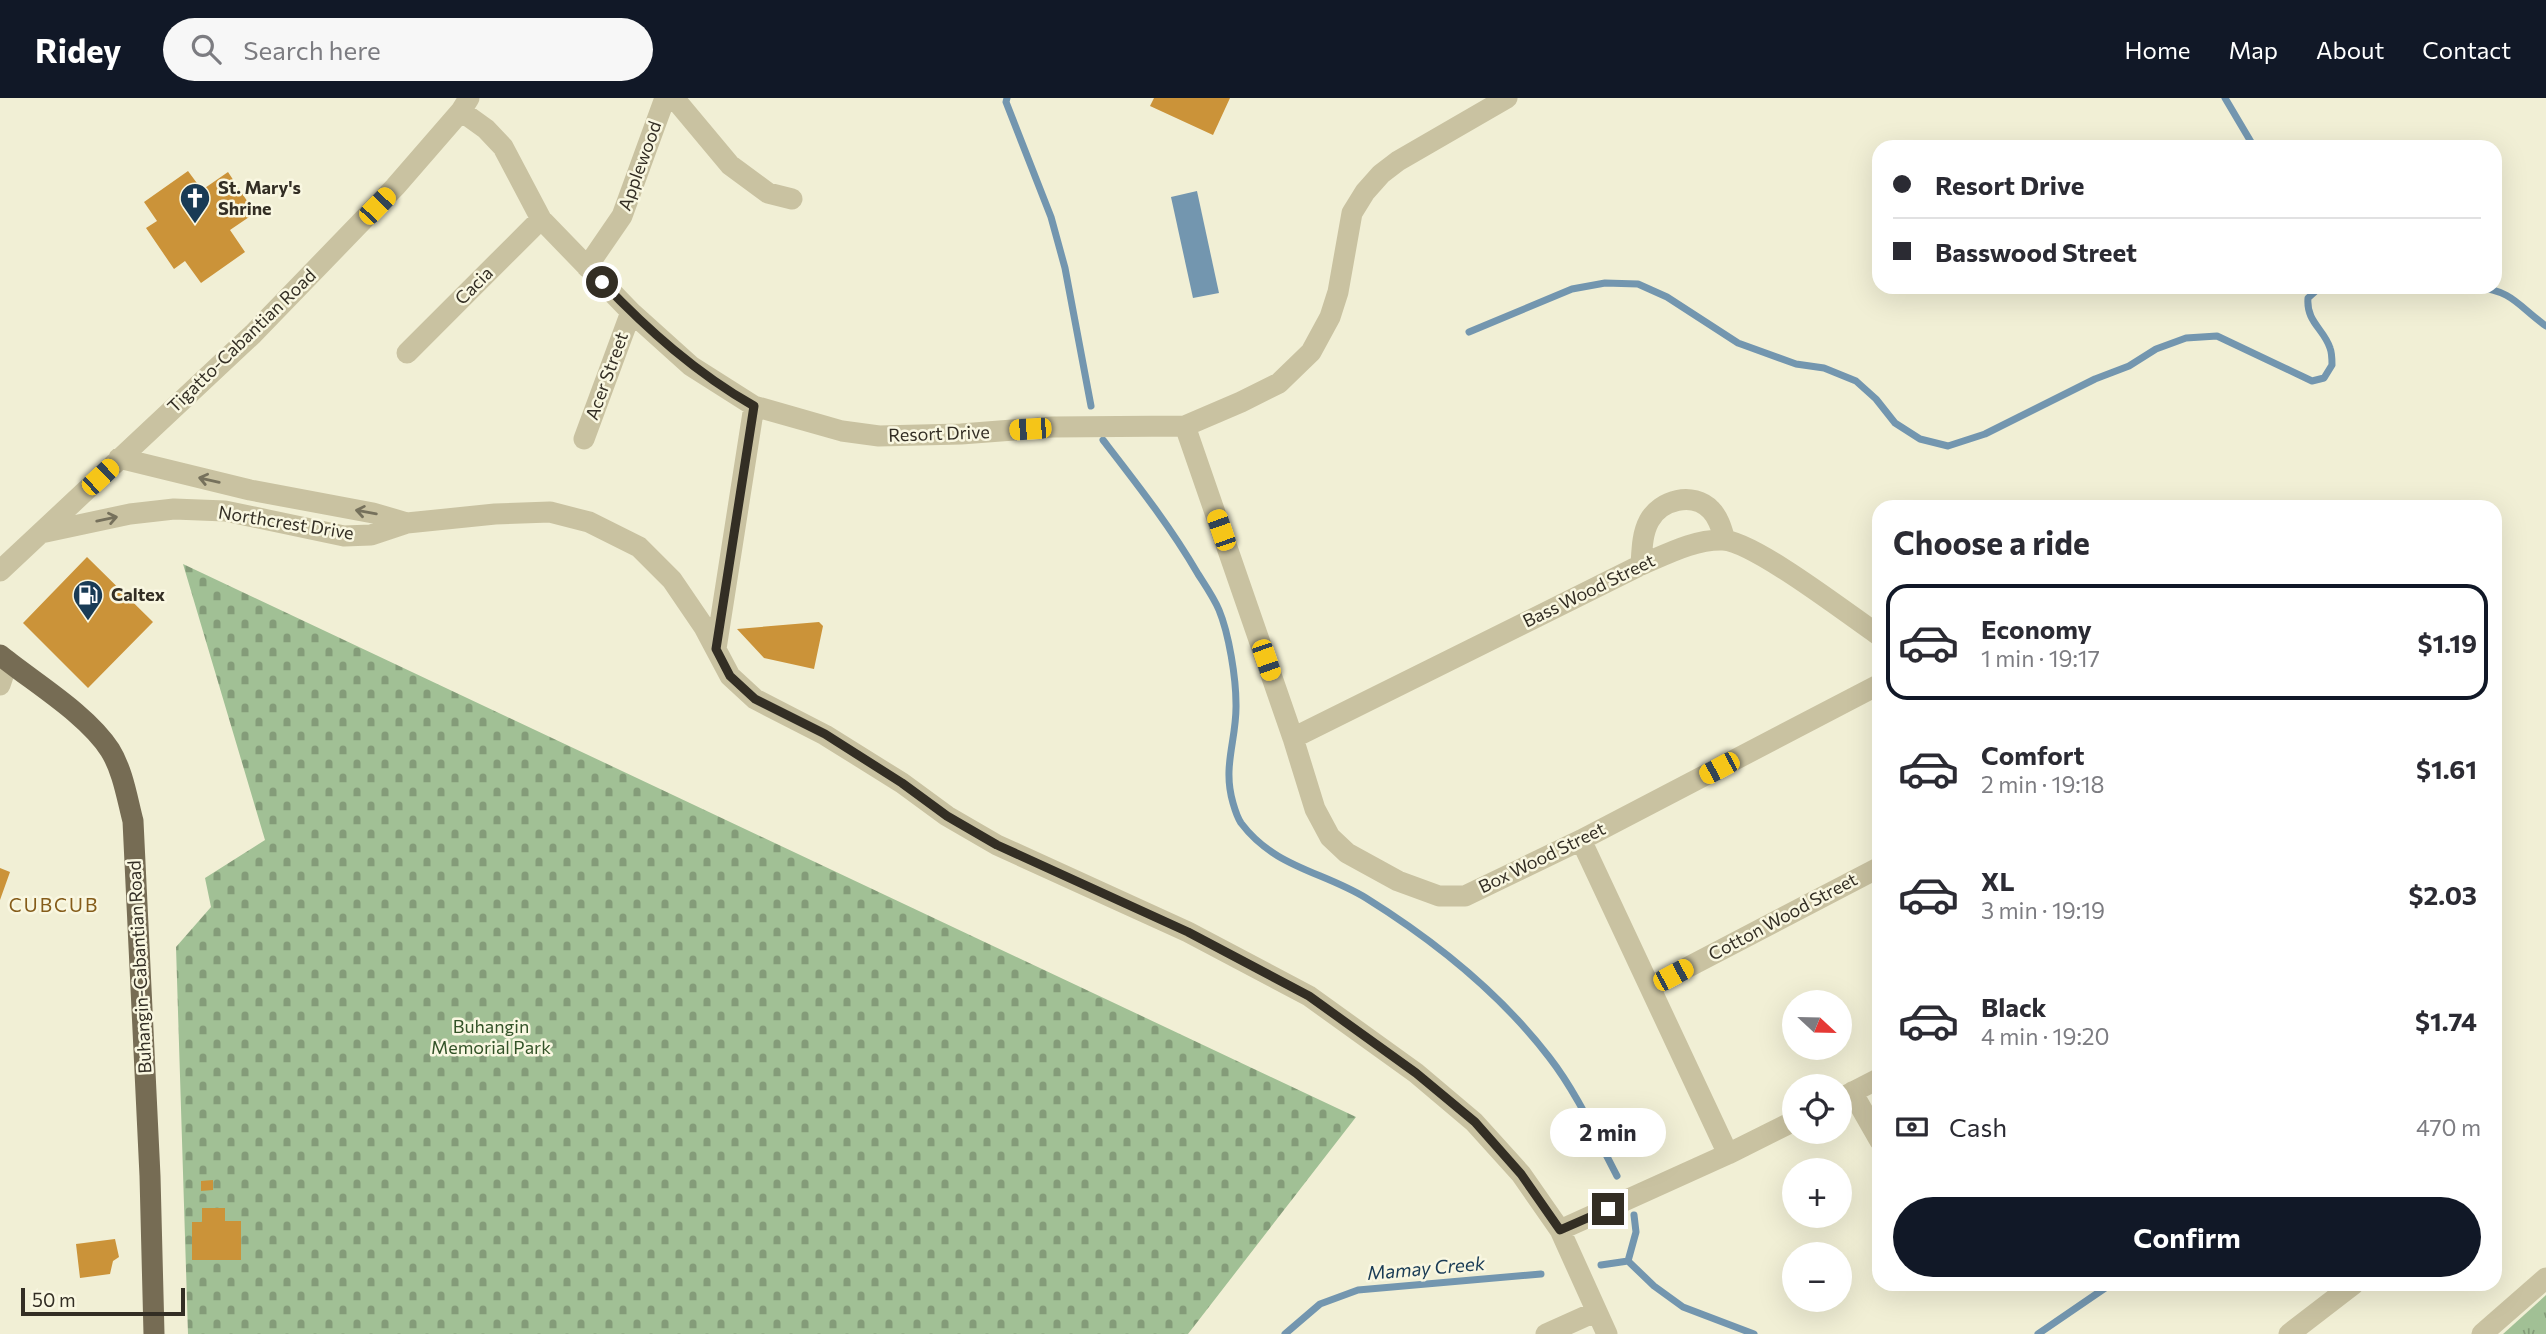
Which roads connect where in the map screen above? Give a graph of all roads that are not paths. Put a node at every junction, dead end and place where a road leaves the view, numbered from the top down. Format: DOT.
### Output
graph roads {
  1 [pos="665,98"];
  2 [pos="674,98"];
  3 [pos="1507,98"];
  4 [pos="465,104"];
  5 [pos="792,200"];
  6 [pos="541,219"];
  7 [pos="587,267"];
  8 [pos="631,312"];
  9 [pos="407,353"];
  10 [pos="754,406"];
  11 [pos="1185,426"];
  12 [pos="584,439"];
  13 [pos="119,458"];
  14 [pos="250,490"];
  15 [pos="245,515"];
  16 [pos="407,523"];
  17 [pos="41,533"];
  18 [pos="1725,540"];
  19 [pos="1641,565"];
  20 [pos="0,571"];
  21 [pos="1872,631"];
  22 [pos="716,649"];
  23 [pos="4,658"];
  24 [pos="0,685"];
  25 [pos="1872,688"];
  26 [pos="1293,738"];
  27 [pos="1581,840"];
  28 [pos="1872,871"];
  29 [pos="1650,987"];
  30 [pos="1872,1082"];
  31 [pos="1852,1093"];
  32 [pos="1852,1104"];
  33 [pos="1782,1127"];
  34 [pos="1872,1130"];
  35 [pos="1728,1154"];
  36 [pos="1560,1230"];
  37 [pos="2546,1278"];
  38 [pos="2345,1291"];
  39 [pos="1595,1312"];
  40 [pos="154,1334"];
  41 [pos="1546,1334"];
  42 [pos="1606,1334"];
  43 [pos="2290,1334"];
  44 [pos="2482,1334"];
  1 -- 7 [label="street, Applewood"];
  2 -- 5 [label="street"];
  3 -- 11 [label="street, Resort Drive"];
  4 -- 6 [label="street, Resort Drive"];
  4 -- 13 [label="street, Tigatto-Cabantian Road"];
  6 -- 7 [label="street, Resort Drive"];
  6 -- 9 [label="street, Cacia"];
  7 -- 8 [label="street, Resort Drive"];
  8 -- 10 [label="street, Resort Drive"];
  8 -- 12 [label="street, Acer Street"];
  10 -- 11 [label="street, Resort Drive"];
  10 -- 22 [label="street"];
  11 -- 26 [label="street, Box Wood Street"];
  14 -- 13 [label="street, Northcrest Drive, one-way"];
  13 -- 17 [label="street, Tigatto-Cabantian Road"];
  14 -- 15 [label="street"];
  16 -- 14 [label="street, Northcrest Drive, one-way"];
  15 -- 16 [label="street, Northcrest Drive"];
  17 -- 15 [label="street, Northcrest Drive, one-way"];
  16 -- 22 [label="street, Northcrest Drive"];
  17 -- 20 [label="street, Tigatto-Cabantian Road"];
  18 -- 19 [label="street, Bass Wood Street"];
  18 -- 19 [label="street"];
  18 -- 21 [label="street"];
  19 -- 26 [label="street, Bass Wood Street"];
  22 -- 36 [label="street, Northcrest Drive"];
  23 -- 24 [label="street"];
  23 -- 40 [label="main road, Buhangin-Cabantian Road"];
  25 -- 27 [label="street, Box Wood Street"];
  26 -- 27 [label="street, Box Wood Street"];
  27 -- 29 [label="street"];
  28 -- 29 [label="street, Cotton Wood Street"];
  29 -- 35 [label="street"];
  30 -- 31 [label="street"];
  32 -- 34 [label="street"];
  33 -- 35 [label="street"];
  35 -- 36 [label="street"];
  36 -- 39 [label="street, Northcrest Drive"];
  37 -- 44 [label="street"];
  38 -- 43 [label="street"];
  39 -- 41 [label="street"];
  39 -- 42 [label="street, Northcrest Drive"];
}
